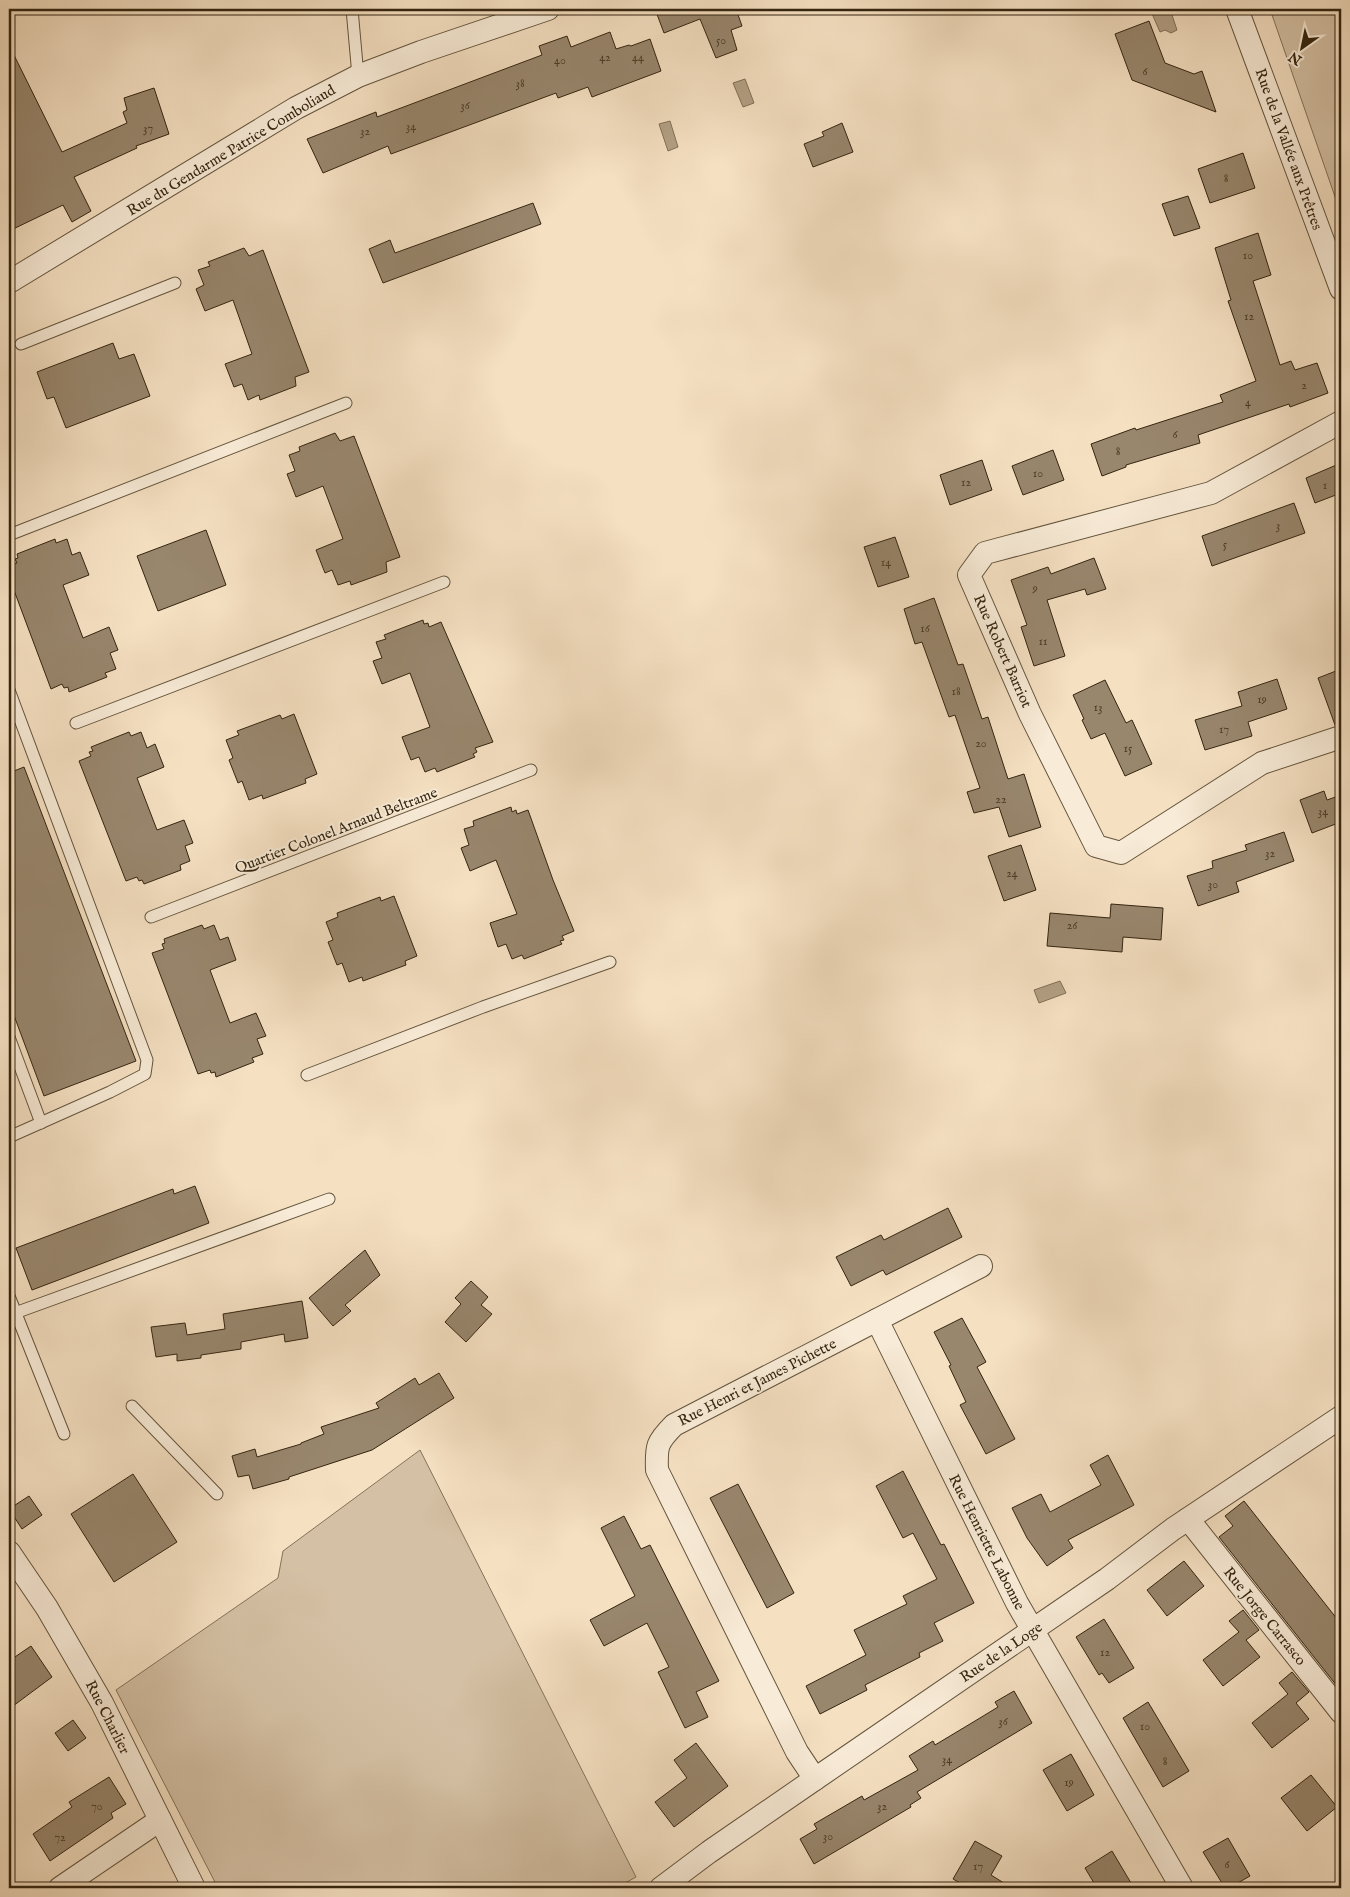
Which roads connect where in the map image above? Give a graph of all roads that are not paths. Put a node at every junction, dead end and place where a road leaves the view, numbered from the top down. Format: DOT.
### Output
graph roads {
  1 [pos="352,9"];
  2 [pos="548,9"];
  3 [pos="1237,9"];
  4 [pos="358,76"];
  5 [pos="9,282"];
  6 [pos="175,283"];
  7 [pos="1341,289"];
  8 [pos="21,344"];
  9 [pos="346,402"];
  10 [pos="1341,422"];
  11 [pos="9,534"];
  12 [pos="444,582"];
  13 [pos="9,690"];
  14 [pos="76,723"];
  15 [pos="1341,737"];
  16 [pos="531,770"];
  17 [pos="151,917"];
  18 [pos="610,962"];
  19 [pos="9,1036"];
  20 [pos="307,1075"];
  21 [pos="41,1122"];
  22 [pos="9,1137"];
  23 [pos="330,1199"];
  24 [pos="981,1266"];
  25 [pos="9,1296"];
  26 [pos="15,1313"];
  27 [pos="877,1320"];
  28 [pos="132,1406"];
  29 [pos="1341,1417"];
  30 [pos="64,1434"];
  31 [pos="217,1494"];
  32 [pos="1188,1520"];
  33 [pos="9,1552"];
  34 [pos="1032,1631"];
  35 [pos="1341,1712"];
  36 [pos="815,1779"];
  37 [pos="160,1820"];
  38 [pos="60,1888"];
  39 [pos="194,1888"];
  40 [pos="661,1888"];
  41 [pos="1182,1888"];
  1 -- 4 [label="lane"];
  2 -- 4 [label="street, Rue du Gendarme Patrice Comboliaud"];
  3 -- 7 [label="street, Rue de la Vallée aux Prêtres"];
  4 -- 5 [label="street, Rue du Gendarme Patrice Comboliaud"];
  6 -- 8 [label="lane"];
  9 -- 11 [label="lane"];
  10 -- 15 [label="street, Rue Robert Barriot"];
  12 -- 14 [label="lane"];
  13 -- 21 [label="lane"];
  16 -- 17 [label="lane, Quartier Colonel Arnaud Beltrame"];
  18 -- 20 [label="lane"];
  19 -- 21 [label="lane"];
  21 -- 22 [label="lane"];
  23 -- 26 [label="lane"];
  24 -- 27 [label="street, Rue Henri et James Pichette"];
  25 -- 26 [label="lane"];
  26 -- 30 [label="lane"];
  27 -- 34 [label="street, Rue Henriette Labonne"];
  27 -- 36 [label="street, Rue Henri et James Pichette"];
  28 -- 31 [label="lane"];
  29 -- 32 [label="street, Rue de la Loge"];
  32 -- 34 [label="street, Rue de la Loge"];
  32 -- 35 [label="street, Rue Jorge Carrasco"];
  33 -- 37 [label="street, Rue Charlier"];
  34 -- 36 [label="street, Rue de la Loge"];
  34 -- 41 [label="street, Rue Henriette Labonne"];
  36 -- 40 [label="street, Rue de la Loge"];
  37 -- 38 [label="street"];
  37 -- 39 [label="street, Rue Charlier"];
}
